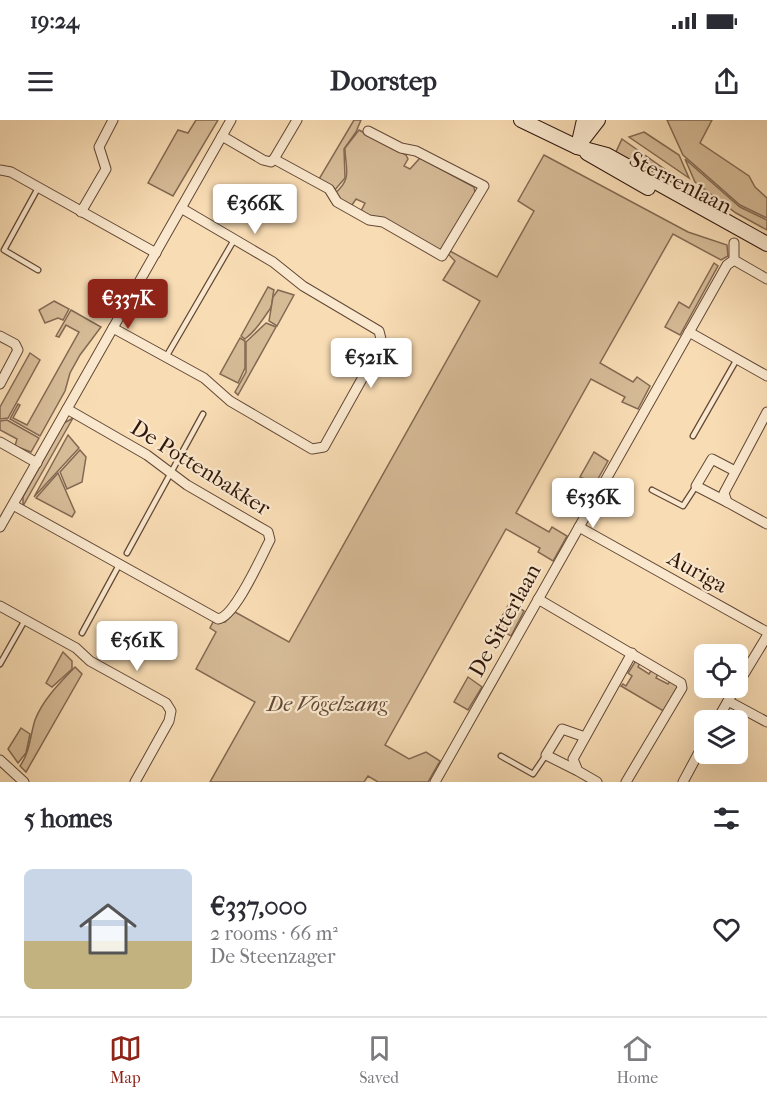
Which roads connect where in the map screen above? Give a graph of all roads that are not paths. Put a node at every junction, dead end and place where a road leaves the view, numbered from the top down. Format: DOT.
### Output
graph roads {
  1 [pos="113,120"];
  2 [pos="231,120"];
  3 [pos="297,120"];
  4 [pos="520,120"];
  5 [pos="584,120"];
  6 [pos="598,120"];
  7 [pos="368,131"];
  8 [pos="222,136"];
  9 [pos="578,147"];
  10 [pos="274,159"];
  11 [pos="0,170"];
  12 [pos="38,188"];
  13 [pos="182,208"];
  14 [pos="81,212"];
  15 [pos="234,239"];
  16 [pos="734,243"];
  17 [pos="767,244"];
  18 [pos="767,252"];
  19 [pos="156,253"];
  20 [pos="734,260"];
  21 [pos="38,270"];
  22 [pos="767,279"];
  23 [pos="114,328"];
  24 [pos="689,332"];
  25 [pos="0,336"];
  26 [pos="166,357"];
  27 [pos="737,359"];
  28 [pos="767,376"];
  29 [pos="0,384"];
  30 [pos="67,409"];
  31 [pos="767,412"];
  32 [pos="203,414"];
  33 [pos="693,436"];
  34 [pos="0,442"];
  35 [pos="37,463"];
  36 [pos="170,471"];
  37 [pos="735,471"];
  38 [pos="696,486"];
  39 [pos="652,490"];
  40 [pos="727,502"];
  41 [pos="13,505"];
  42 [pos="767,524"];
  43 [pos="0,527"];
  44 [pos="579,527"];
  45 [pos="127,554"];
  46 [pos="119,565"];
  47 [pos="538,599"];
  48 [pos="0,606"];
  49 [pos="25,620"];
  50 [pos="82,633"];
  51 [pos="767,634"];
  52 [pos="632,653"];
  53 [pos="0,664"];
  54 [pos="748,666"];
  55 [pos="730,698"];
  56 [pos="728,701"];
  57 [pos="723,710"];
  58 [pos="767,722"];
  59 [pos="585,737"];
  60 [pos="546,755"];
  61 [pos="501,756"];
  62 [pos="0,760"];
  63 [pos="694,762"];
  64 [pos="578,771"];
  65 [pos="24,782"];
  66 [pos="135,782"];
  67 [pos="435,782"];
  68 [pos="597,782"];
  69 [pos="626,782"];
  70 [pos="683,782"];
  1 -- 14 [label="street"];
  2 -- 8 [label="street"];
  3 -- 10 [label="street"];
  4 -- 9 [label="street, Sterrenlaan"];
  5 -- 9 [label="street"];
  6 -- 9 [label="street"];
  7 -- 10 [label="street"];
  8 -- 10 [label="street"];
  8 -- 13 [label="street"];
  9 -- 17 [label="street, Sterrenlaan"];
  9 -- 18 [label="street, Sterrenlaan"];
  11 -- 12 [label="street"];
  12 -- 14 [label="street"];
  12 -- 21 [label="lane"];
  13 -- 15 [label="street"];
  13 -- 19 [label="street"];
  14 -- 19 [label="street"];
  15 -- 26 [label="lane"];
  15 -- 26 [label="street"];
  16 -- 20 [label="street, Sterrenlaan"];
  19 -- 23 [label="street"];
  20 -- 22 [label="street"];
  20 -- 24 [label="street, De Sitterlaan"];
  23 -- 26 [label="street"];
  23 -- 30 [label="street"];
  24 -- 27 [label="street"];
  24 -- 44 [label="street, De Sitterlaan"];
  25 -- 29 [label="street"];
  27 -- 28 [label="street"];
  27 -- 33 [label="lane"];
  30 -- 35 [label="street"];
  30 -- 36 [label="street, De Pottenbakker"];
  31 -- 37 [label="street"];
  32 -- 36 [label="lane"];
  34 -- 35 [label="street"];
  35 -- 41 [label="street"];
  36 -- 45 [label="lane"];
  36 -- 46 [label="street, De Pottenbakker"];
  37 -- 38 [label="street"];
  37 -- 40 [label="street"];
  38 -- 39 [label="lane"];
  38 -- 40 [label="street"];
  40 -- 42 [label="street"];
  41 -- 43 [label="street"];
  41 -- 46 [label="street, De Pottenbakker"];
  44 -- 47 [label="street, De Sitterlaan"];
  44 -- 51 [label="street, Auriga"];
  46 -- 50 [label="lane"];
  47 -- 52 [label="street"];
  47 -- 67 [label="street, De Sitterlaan"];
  48 -- 49 [label="street"];
  49 -- 53 [label="lane"];
  49 -- 66 [label="street"];
  51 -- 54 [label="street"];
  52 -- 59 [label="street"];
  52 -- 69 [label="street"];
  55 -- 56 [label="street"];
  56 -- 57 [label="street"];
  56 -- 58 [label="street"];
  59 -- 60 [label="street"];
  59 -- 64 [label="street"];
  60 -- 61 [label="lane"];
  60 -- 64 [label="street"];
  62 -- 65 [label="street"];
  63 -- 70 [label="street"];
  64 -- 68 [label="street"];
}
